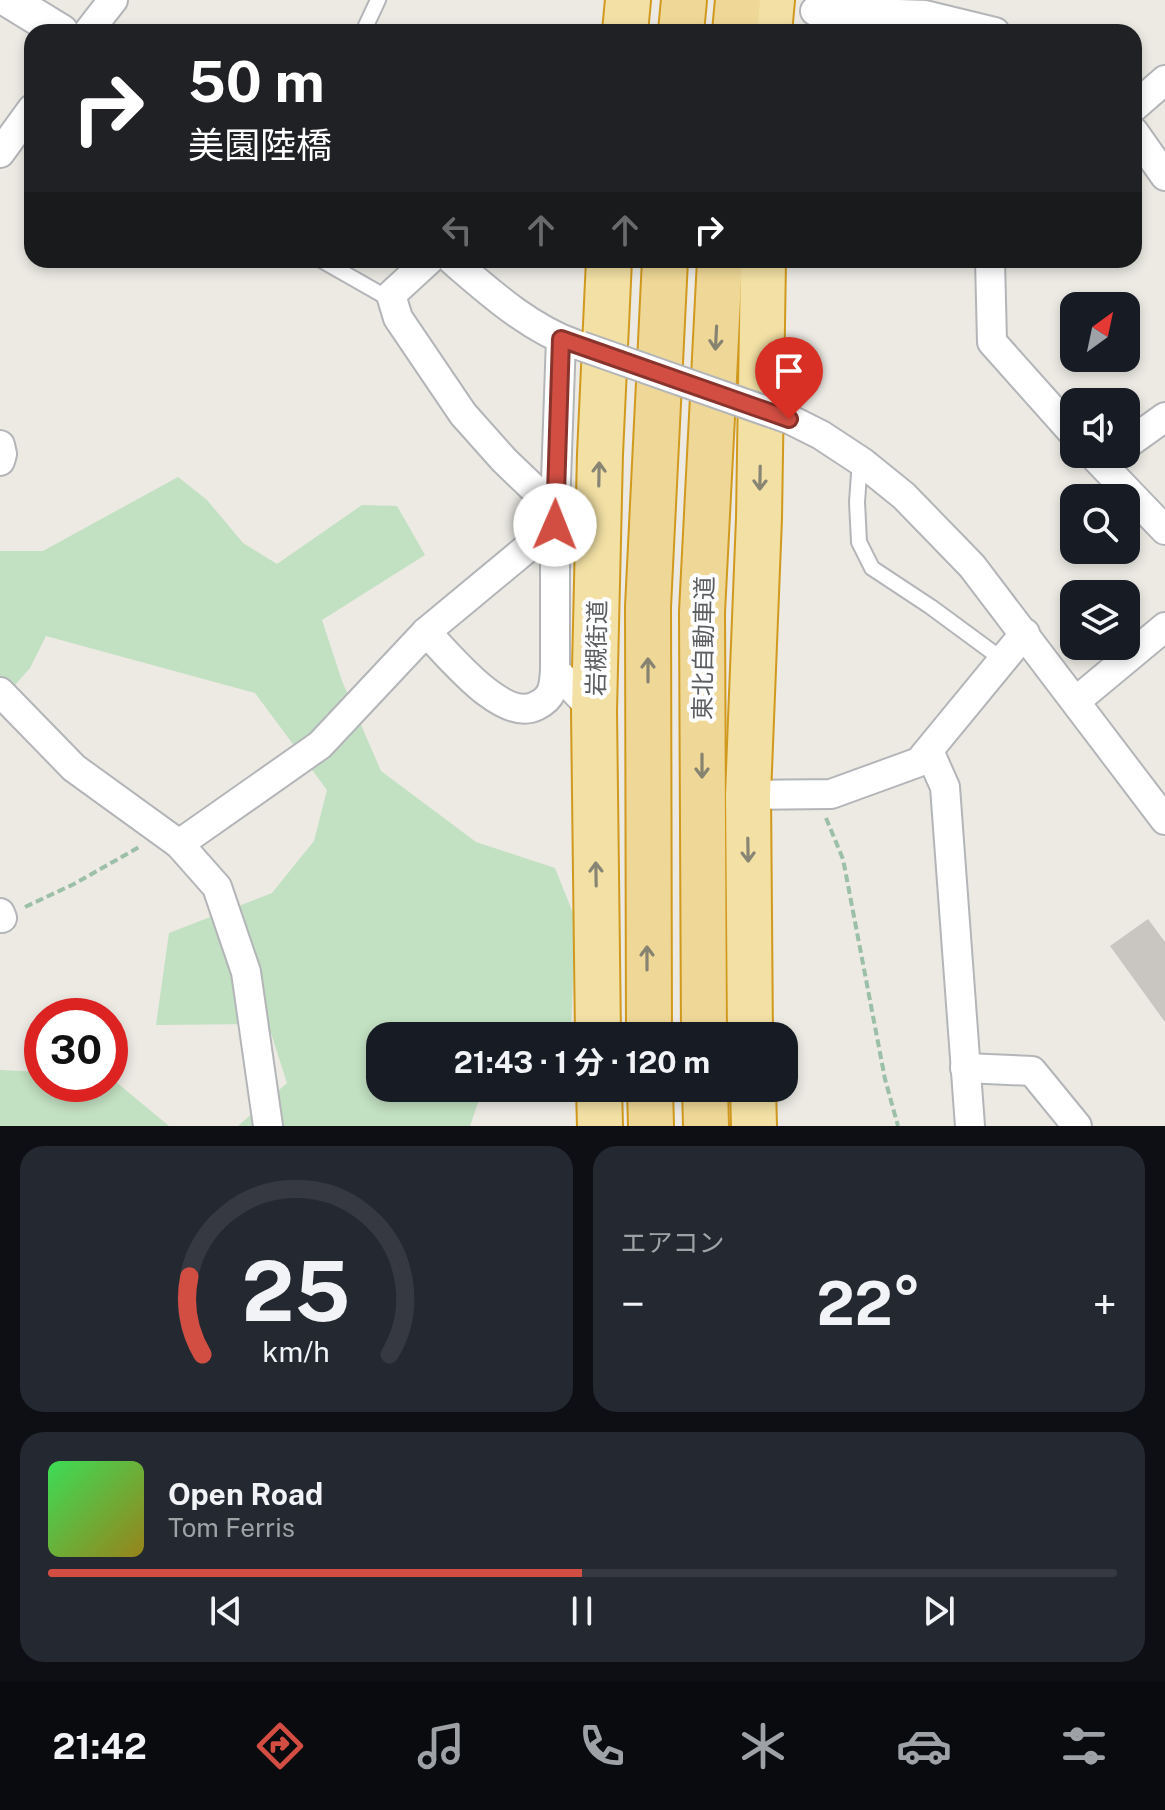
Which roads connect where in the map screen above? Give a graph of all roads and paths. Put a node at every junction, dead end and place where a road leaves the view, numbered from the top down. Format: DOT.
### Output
graph roads {
  1 [pos="113,0"];
  2 [pos="378,0"];
  3 [pos="628,0"];
  4 [pos="684,0"];
  5 [pos="738,0"];
  6 [pos="772,0"];
  7 [pos="15,2"];
  8 [pos="815,14"];
  9 [pos="49,24"];
  10 [pos="94,24"];
  11 [pos="367,24"];
  12 [pos="626,24"];
  13 [pos="682,24"];
  14 [pos="736,24"];
  15 [pos="770,24"];
  16 [pos="960,24"];
  17 [pos="1165,80"];
  18 [pos="1142,100"];
  19 [pos="24,120"];
  20 [pos="1142,143"];
  21 [pos="0,153"];
  22 [pos="1165,176"];
  23 [pos="335,268"];
  24 [pos="420,268"];
  25 [pos="461,268"];
  26 [pos="609,268"];
  27 [pos="665,268"];
  28 [pos="720,268"];
  29 [pos="763,268"];
  30 [pos="990,268"];
  31 [pos="393,301"];
  32 [pos="571,343"];
  33 [pos="1165,417"];
  34 [pos="1060,418"];
  35 [pos="1140,435"];
  36 [pos="0,445"];
  37 [pos="860,460"];
  38 [pos="0,461"];
  39 [pos="1111,468"];
  40 [pos="555,517"];
  41 [pos="1165,530"];
  42 [pos="1165,627"];
  43 [pos="426,632"];
  44 [pos="1025,633"];
  45 [pos="1003,660"];
  46 [pos="555,670"];
  47 [pos="0,692"];
  48 [pos="1076,701"];
  49 [pos="594,711"];
  50 [pos="929,751"];
  51 [pos="816,794"];
  52 [pos="748,795"];
  53 [pos="1165,820"];
  54 [pos="172,838"];
  55 [pos="1,915"];
  56 [pos="598,1022"];
  57 [pos="649,1022"];
  58 [pos="704,1022"];
  59 [pos="750,1022"];
  60 [pos="965,1068"];
  61 [pos="599,1102"];
  62 [pos="650,1102"];
  63 [pos="705,1102"];
  64 [pos="753,1102"];
  65 [pos="268,1126"];
  66 [pos="600,1126"];
  67 [pos="651,1126"];
  68 [pos="706,1126"];
  69 [pos="754,1126"];
  70 [pos="898,1126"];
  71 [pos="970,1126"];
  72 [pos="1077,1126"];
  1 -- 10 [label="street"];
  2 -- 11 [label="lane"];
  3 -- 12 [label="highway"];
  4 -- 13 [label="highway"];
  5 -- 14 [label="highway"];
  6 -- 15 [label="highway"];
  7 -- 9 [label="street"];
  8 -- 16 [label="street"];
  17 -- 18 [label="street"];
  19 -- 21 [label="street"];
  20 -- 22 [label="street"];
  23 -- 31 [label="lane"];
  24 -- 31 [label="street"];
  25 -- 32 [label="street"];
  49 -- 26 [label="highway, 岩槻街道, one-way"];
  57 -- 27 [label="highway, one-way"];
  28 -- 58 [label="highway, 東北自動車道, one-way"];
  29 -- 52 [label="highway, one-way"];
  30 -- 34 [label="street"];
  31 -- 40 [label="street"];
  32 -- 37 [label="street, bridge"];
  32 -- 40 [label="street"];
  33 -- 35 [label="street"];
  36 -- 38 [label="street"];
  37 -- 44 [label="street"];
  37 -- 45 [label="lane"];
  39 -- 41 [label="street"];
  40 -- 43 [label="street"];
  40 -- 46 [label="street"];
  42 -- 48 [label="street"];
  43 -- 46 [label="street"];
  43 -- 54 [label="street"];
  44 -- 45 [label="street"];
  44 -- 48 [label="street"];
  45 -- 50 [label="street"];
  46 -- 49 [label="street"];
  47 -- 54 [label="street"];
  48 -- 53 [label="street"];
  56 -- 49 [label="highway, 岩槻街道, one-way"];
  50 -- 51 [label="street"];
  50 -- 60 [label="street"];
  51 -- 52 [label="street"];
  51 -- 70 [label="path"];
  52 -- 59 [label="highway, one-way"];
  54 -- 55 [label="path"];
  54 -- 65 [label="street"];
  60 -- 71 [label="street"];
  60 -- 72 [label="street"];
  61 -- 66 [label="highway"];
  62 -- 67 [label="highway"];
  63 -- 68 [label="highway"];
  64 -- 69 [label="highway"];
}
